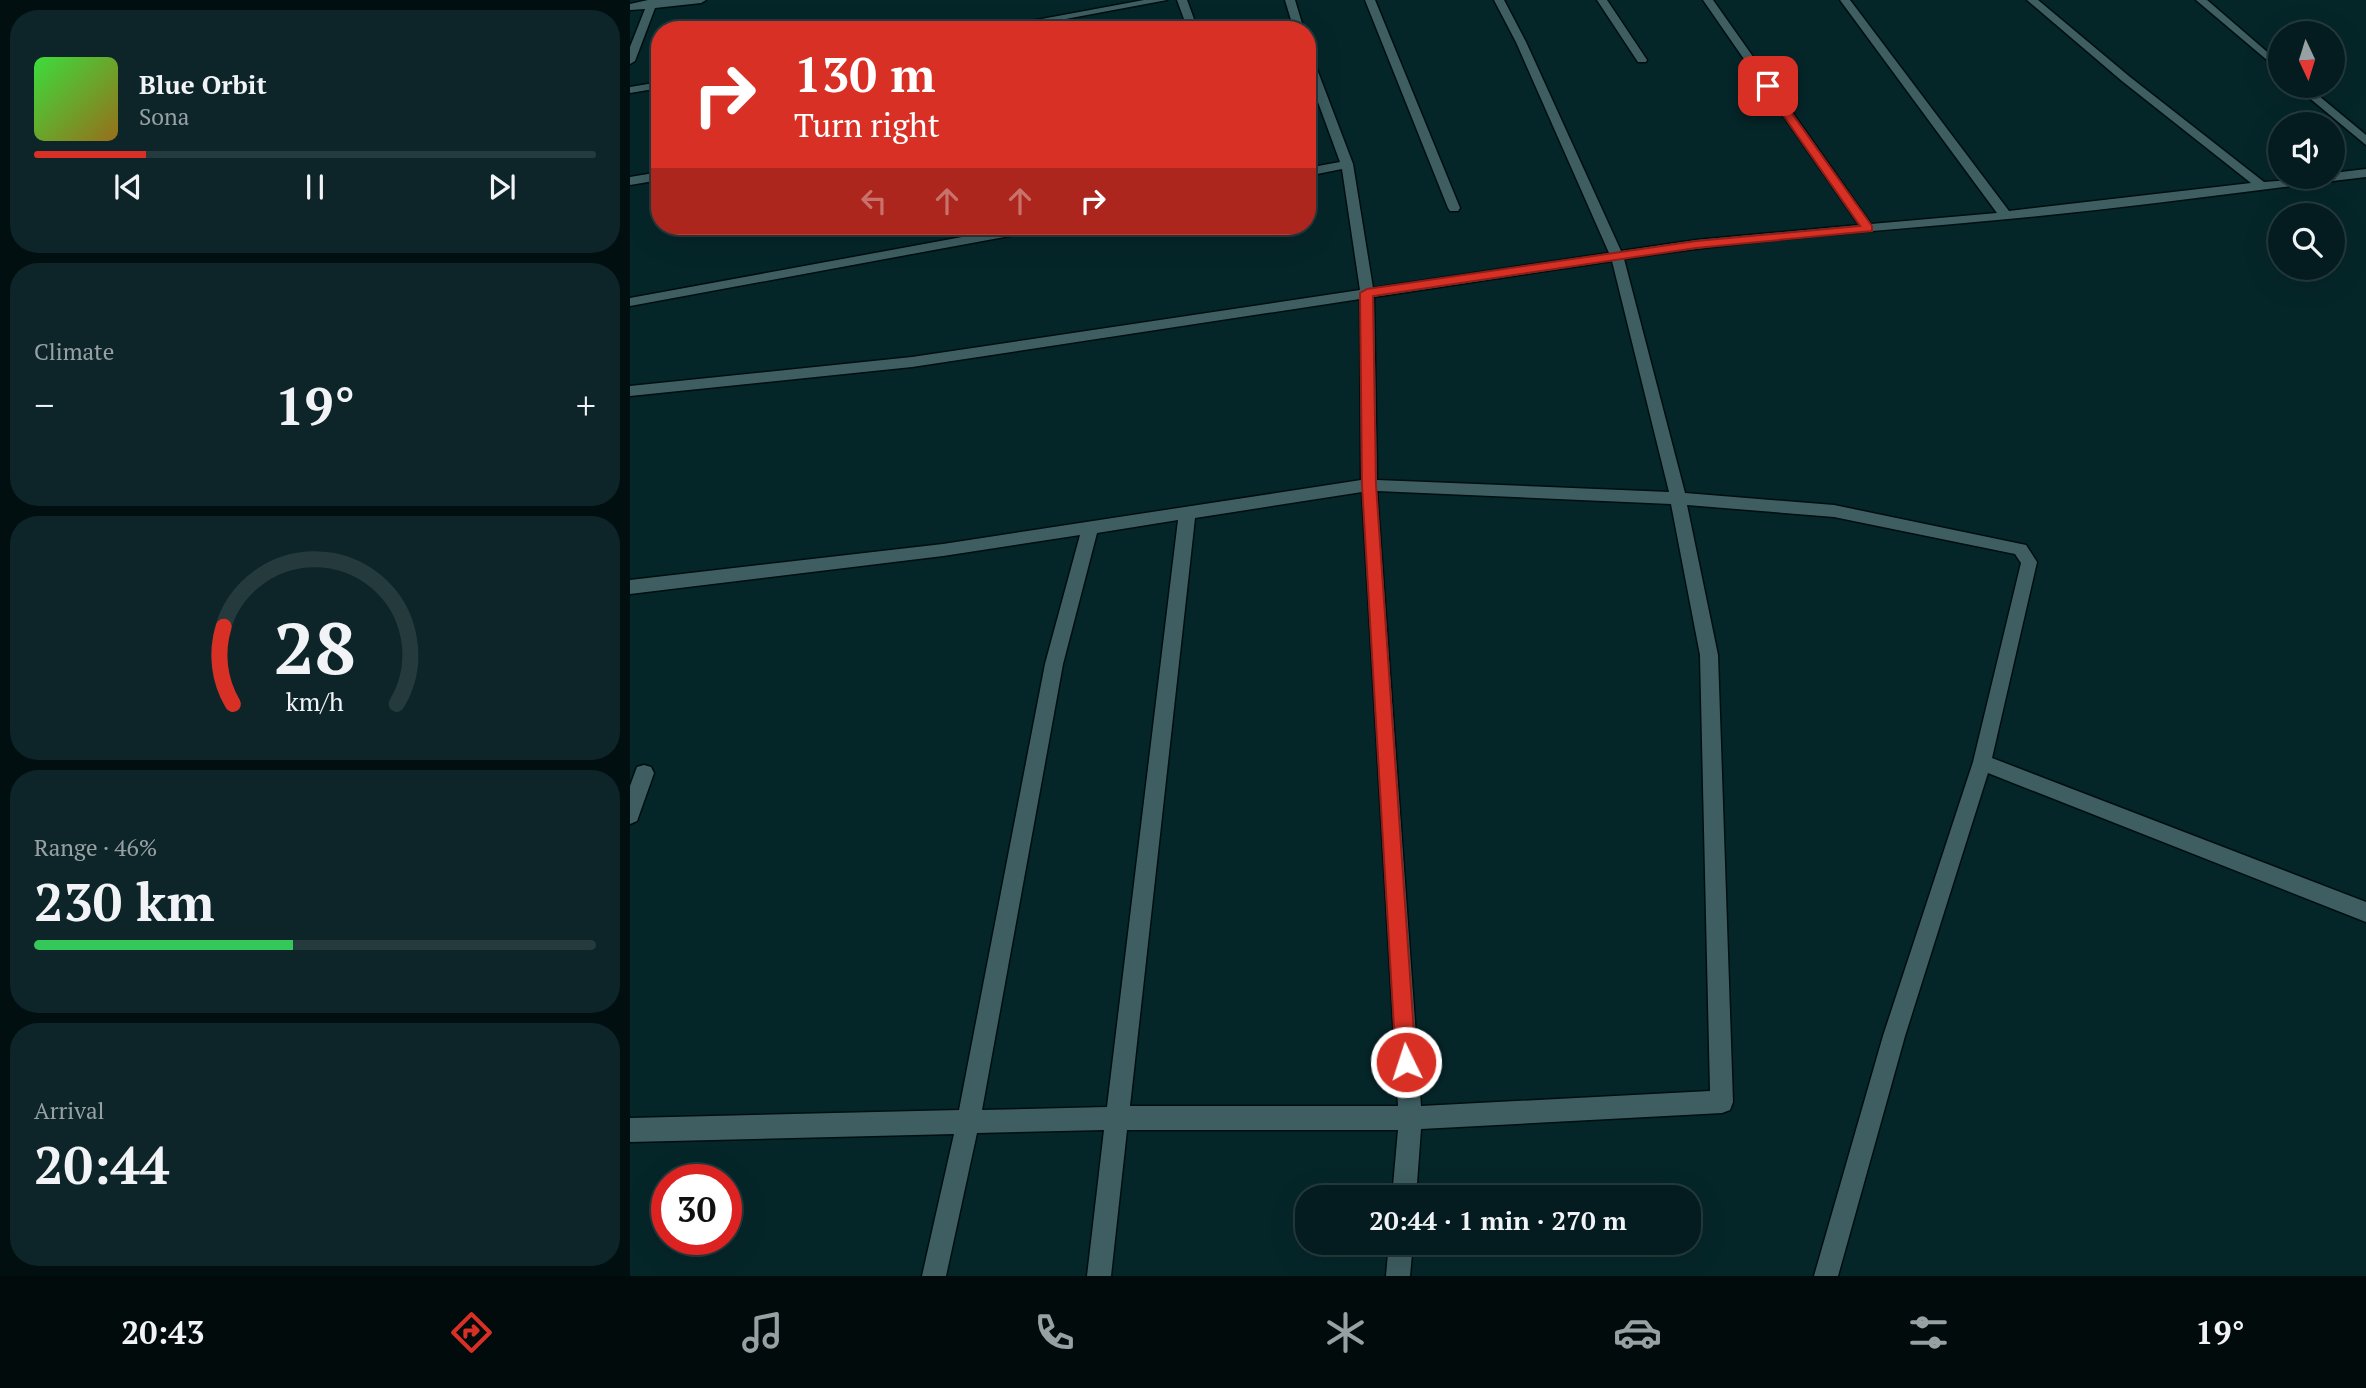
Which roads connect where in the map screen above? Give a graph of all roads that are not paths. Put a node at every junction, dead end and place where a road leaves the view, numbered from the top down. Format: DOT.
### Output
graph roads {
  1 [pos="701,0"];
  2 [pos="1162,0"];
  3 [pos="1182,0"];
  4 [pos="1290,0"];
  5 [pos="1370,0"];
  6 [pos="1499,0"];
  7 [pos="1602,0"];
  8 [pos="1708,0"];
  9 [pos="1845,0"];
  10 [pos="2032,0"];
  11 [pos="2201,0"];
  12 [pos="651,2"];
  13 [pos="630,7"];
  14 [pos="1040,21"];
  15 [pos="1190,21"];
  16 [pos="1296,21"];
  17 [pos="2268,58"];
  18 [pos="1642,60"];
  19 [pos="630,61"];
  20 [pos="1316,84"];
  21 [pos="651,86"];
  22 [pos="630,90"];
  23 [pos="2315,98"];
  24 [pos="2366,141"];
  25 [pos="1348,164"];
  26 [pos="1316,170"];
  27 [pos="2366,173"];
  28 [pos="651,178"];
  29 [pos="630,181"];
  30 [pos="2262,186"];
  31 [pos="1454,208"];
  32 [pos="2006,216"];
  33 [pos="1868,229"];
  34 [pos="993,235"];
  35 [pos="1617,256"];
  36 [pos="1367,293"];
  37 [pos="630,302"];
  38 [pos="630,391"];
  39 [pos="1369,485"];
  40 [pos="1678,498"];
  41 [pos="1187,513"];
  42 [pos="1090,527"];
  43 [pos="630,587"];
  44 [pos="1982,762"];
  45 [pos="644,773"];
  46 [pos="630,816"];
  47 [pos="2366,912"];
  48 [pos="1119,1118"];
  49 [pos="1410,1118"];
  50 [pos="968,1121"];
  51 [pos="630,1130"];
  52 [pos="1405,1185"];
  53 [pos="1400,1255"];
  54 [pos="934,1276"];
  55 [pos="1099,1276"];
  56 [pos="1398,1276"];
  57 [pos="1826,1276"];
  1 -- 12 [label="street"];
  2 -- 14 [label="street"];
  3 -- 15 [label="street"];
  4 -- 16 [label="street"];
  5 -- 31 [label="street"];
  6 -- 35 [label="street"];
  7 -- 18 [label="street"];
  8 -- 33 [label="street"];
  9 -- 32 [label="street"];
  10 -- 30 [label="street"];
  11 -- 17 [label="street"];
  12 -- 13 [label="street"];
  12 -- 19 [label="street"];
  20 -- 25 [label="street"];
  21 -- 22 [label="street"];
  23 -- 24 [label="street"];
  25 -- 26 [label="street"];
  25 -- 36 [label="street"];
  27 -- 30 [label="street"];
  28 -- 29 [label="street"];
  30 -- 32 [label="street"];
  32 -- 33 [label="street"];
  33 -- 35 [label="street"];
  34 -- 37 [label="street"];
  35 -- 36 [label="street"];
  35 -- 40 [label="street"];
  36 -- 38 [label="street"];
  36 -- 39 [label="street"];
  39 -- 40 [label="street"];
  39 -- 41 [label="street"];
  39 -- 49 [label="street"];
  40 -- 44 [label="street"];
  40 -- 49 [label="street"];
  41 -- 42 [label="street"];
  41 -- 48 [label="street"];
  42 -- 43 [label="street"];
  42 -- 50 [label="street"];
  44 -- 47 [label="street"];
  44 -- 57 [label="street"];
  45 -- 46 [label="street"];
  48 -- 49 [label="street"];
  48 -- 50 [label="street"];
  48 -- 55 [label="street"];
  49 -- 52 [label="street"];
  50 -- 51 [label="street"];
  50 -- 54 [label="street"];
  53 -- 56 [label="street"];
}
